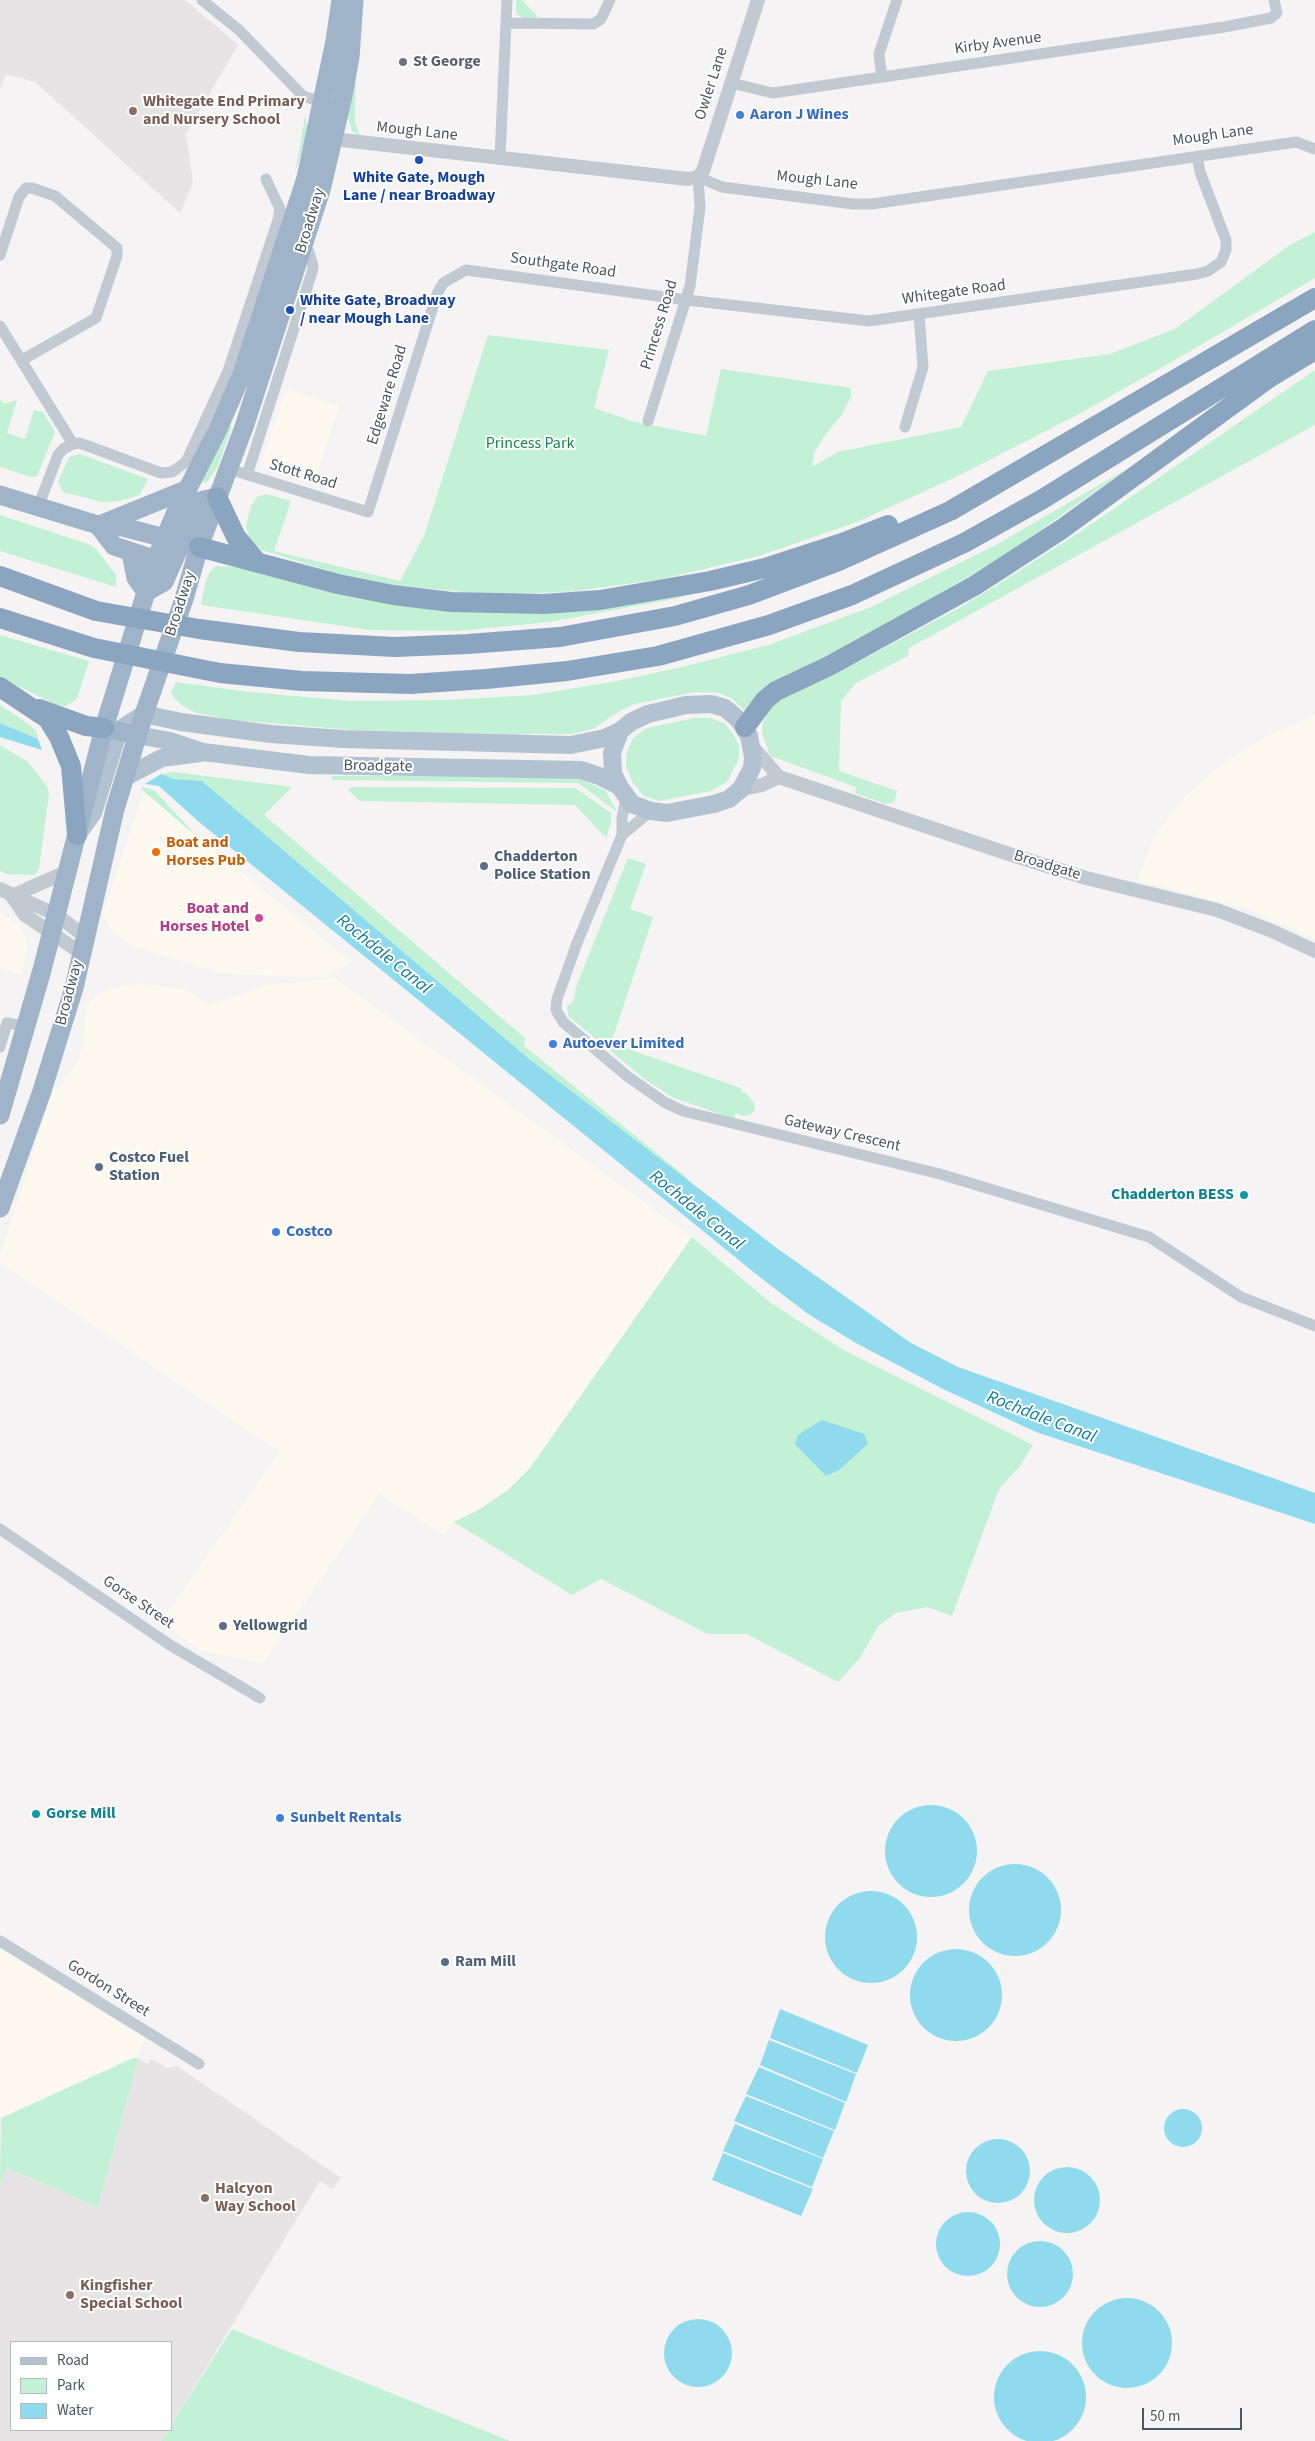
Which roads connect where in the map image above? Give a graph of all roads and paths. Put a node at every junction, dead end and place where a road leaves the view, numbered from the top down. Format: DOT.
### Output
graph roads {
  1 [pos="202,0"];
  2 [pos="341,0"];
  3 [pos="354,0"];
  4 [pos="507,0"];
  5 [pos="610,0"];
  6 [pos="758,0"];
  7 [pos="897,0"];
  8 [pos="1274,0"];
  9 [pos="506,23"];
  10 [pos="882,78"];
  11 [pos="731,83"];
  12 [pos="322,102"];
  13 [pos="314,137"];
  14 [pos="335,140"];
  15 [pos="1315,149"];
  16 [pos="1197,156"];
  17 [pos="500,158"];
  18 [pos="698,177"];
  19 [pos="266,179"];
  20 [pos="303,249"];
  21 [pos="0,255"];
  22 [pos="440,288"];
  23 [pos="1315,298"];
  24 [pos="687,300"];
  25 [pos="918,314"];
  26 [pos="0,326"];
  27 [pos="1315,330"];
  28 [pos="1315,350"];
  29 [pos="22,360"];
  30 [pos="648,421"];
  31 [pos="905,427"];
  32 [pos="1081,436"];
  33 [pos="72,444"];
  34 [pos="229,469"];
  35 [pos="247,475"];
  36 [pos="188,489"];
  37 [pos="0,495"];
  38 [pos="217,497"];
  39 [pos="38,507"];
  40 [pos="368,512"];
  41 [pos="98,525"];
  42 [pos="181,543"];
  43 [pos="131,553"];
  44 [pos="163,562"];
  45 [pos="257,562"];
  46 [pos="0,576"];
  47 [pos="146,592"];
  48 [pos="0,618"];
  49 [pos="0,686"];
  50 [pos="144,714"];
  51 [pos="60,724"];
  52 [pos="745,727"];
  53 [pos="111,729"];
  54 [pos="620,731"];
  55 [pos="138,735"];
  56 [pos="752,746"];
  57 [pos="203,752"];
  58 [pos="127,776"];
  59 [pos="779,777"];
  60 [pos="741,790"];
  61 [pos="622,792"];
  62 [pos="651,812"];
  63 [pos="77,835"];
  64 [pos="622,835"];
  65 [pos="66,872"];
  66 [pos="6,893"];
  67 [pos="57,915"];
  68 [pos="51,933"];
  69 [pos="83,944"];
  70 [pos="1315,951"];
  71 [pos="16,1025"];
  72 [pos="0,1047"];
  73 [pos="3,1090"];
  74 [pos="0,1115"];
  75 [pos="0,1208"];
  76 [pos="1315,1326"];
  77 [pos="0,1529"];
  78 [pos="260,1698"];
  79 [pos="0,1942"];
  80 [pos="200,2064"];
  1 -- 12 [label="street"];
  2 -- 12 [label="highway, Broadway"];
  3 -- 14 [label="highway, Broadway"];
  4 -- 9 [label="street"];
  5 -- 9 [label="street"];
  6 -- 11 [label="street, Owler Lane"];
  7 -- 10 [label="street"];
  8 -- 10 [label="street, Kirby Avenue"];
  9 -- 17 [label="street"];
  10 -- 11 [label="street, Kirby Avenue"];
  11 -- 18 [label="street, Owler Lane"];
  12 -- 13 [label="highway, Broadway"];
  13 -- 14 [label="street, Mough Lane"];
  13 -- 36 [label="highway, Broadway"];
  14 -- 17 [label="street, Mough Lane"];
  14 -- 20 [label="highway, Broadway"];
  15 -- 16 [label="street, Mough Lane"];
  16 -- 18 [label="street, Mough Lane"];
  16 -- 25 [label="street, Whitegate Road"];
  17 -- 18 [label="street, Mough Lane"];
  18 -- 24 [label="street, Princess Road"];
  19 -- 33 [label="street, Broadway"];
  20 -- 34 [label="highway, Broadway"];
  20 -- 35 [label="street"];
  21 -- 29 [label="street"];
  22 -- 24 [label="street, Southgate Road"];
  22 -- 40 [label="street, Edgeware Road"];
  23 -- 32 [label="highway"];
  24 -- 25 [label="street, Whitegate Road"];
  24 -- 30 [label="street, Princess Road"];
  25 -- 31 [label="street"];
  26 -- 29 [label="street"];
  27 -- 48 [label="highway"];
  28 -- 52 [label="highway"];
  29 -- 33 [label="street"];
  32 -- 45 [label="highway"];
  32 -- 46 [label="highway"];
  33 -- 39 [label="street"];
  34 -- 35 [label="street, Stott Road"];
  34 -- 38 [label="highway, Broadway"];
  35 -- 40 [label="street, Stott Road"];
  36 -- 41 [label="highway"];
  36 -- 42 [label="highway, Broadway"];
  37 -- 39 [label="highway"];
  38 -- 42 [label="highway, Broadway"];
  38 -- 45 [label="highway"];
  39 -- 41 [label="highway"];
  41 -- 42 [label="highway"];
  41 -- 43 [label="highway"];
  42 -- 44 [label="highway, Broadway"];
  42 -- 45 [label="highway"];
  42 -- 50 [label="highway, Broadway"];
  43 -- 44 [label="highway"];
  43 -- 47 [label="highway"];
  44 -- 47 [label="highway, Broadway"];
  47 -- 53 [label="highway, Broadway"];
  49 -- 51 [label="highway"];
  50 -- 53 [label="main road"];
  50 -- 54 [label="main road, Broadgate"];
  50 -- 55 [label="highway, Broadway"];
  51 -- 53 [label="highway"];
  51 -- 63 [label="highway"];
  52 -- 54 [label="main road, Broadgate"];
  52 -- 56 [label="main road, Broadgate"];
  53 -- 55 [label="highway"];
  53 -- 63 [label="highway, Broadway"];
  54 -- 61 [label="main road"];
  55 -- 57 [label="main road, Broadgate"];
  55 -- 58 [label="highway, Broadway"];
  56 -- 59 [label="street, Broadgate"];
  56 -- 60 [label="main road, Broadgate"];
  57 -- 58 [label="main road"];
  57 -- 61 [label="main road, Broadgate"];
  58 -- 69 [label="highway, Broadway"];
  59 -- 60 [label="street, Broadgate"];
  59 -- 70 [label="street, Broadgate"];
  60 -- 62 [label="main road, Broadgate"];
  61 -- 62 [label="main road, Broadgate"];
  61 -- 64 [label="street, Gateway Crescent"];
  62 -- 64 [label="street, Gateway Crescent"];
  63 -- 65 [label="highway, Broadway"];
  64 -- 76 [label="street, Gateway Crescent"];
  65 -- 66 [label="street"];
  65 -- 67 [label="highway, Broadway"];
  66 -- 67 [label="street"];
  66 -- 68 [label="street"];
  67 -- 68 [label="highway, Broadway"];
  67 -- 69 [label="street"];
  68 -- 69 [label="street"];
  68 -- 71 [label="highway, Broadway"];
  69 -- 75 [label="highway, Broadway"];
  71 -- 72 [label="street, Broadway"];
  71 -- 73 [label="highway, Broadway"];
  73 -- 74 [label="highway, Broadway"];
  77 -- 78 [label="street, Gorse Street"];
  79 -- 80 [label="street, Gordon Street"];
}
